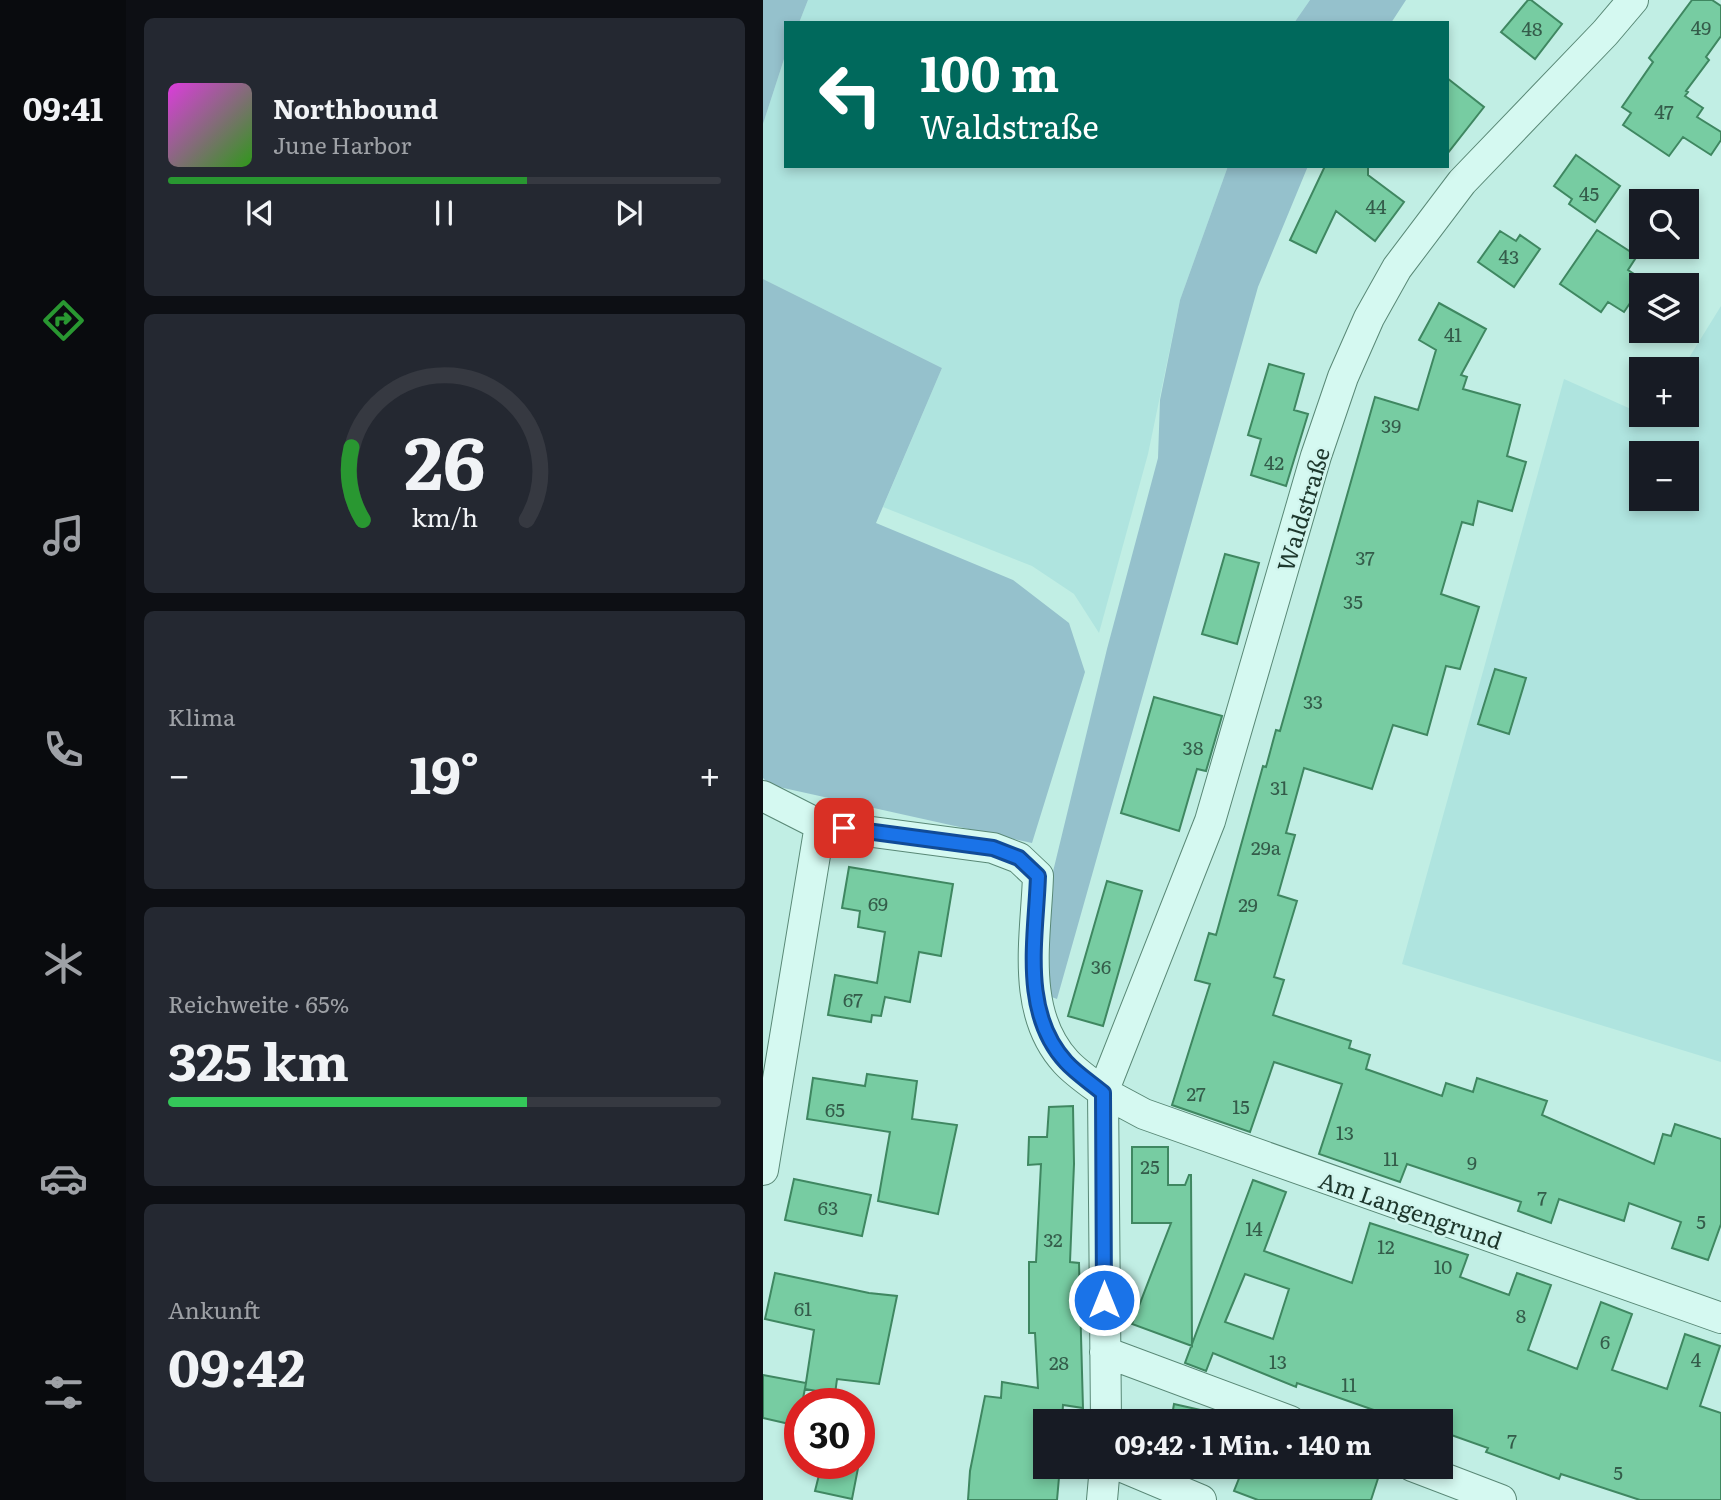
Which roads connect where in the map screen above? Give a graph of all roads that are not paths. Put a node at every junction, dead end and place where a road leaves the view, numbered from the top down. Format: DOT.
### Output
graph roads {
  1 [pos="1633,0"];
  2 [pos="763,796"];
  3 [pos="820,825"];
  4 [pos="1103,1093"];
  5 [pos="763,1170"];
  6 [pos="1721,1318"];
  7 [pos="1105,1352"];
  8 [pos="1105,1409"];
  9 [pos="1258,1409"];
  10 [pos="1104,1479"];
  11 [pos="1151,1479"];
  12 [pos="1446,1479"];
  13 [pos="1102,1500"];
  14 [pos="1201,1500"];
  15 [pos="1501,1500"];
  1 -- 4 [label="street, Waldstraße"];
  2 -- 3 [label="street"];
  3 -- 4 [label="street"];
  3 -- 5 [label="street"];
  4 -- 6 [label="street, Am Langengrund"];
  4 -- 7 [label="street, Waldstraße"];
  7 -- 8 [label="street, Waldstraße"];
  7 -- 9 [label="street"];
  10 -- 13 [label="street"];
  11 -- 14 [label="street"];
  12 -- 15 [label="street"];
}
